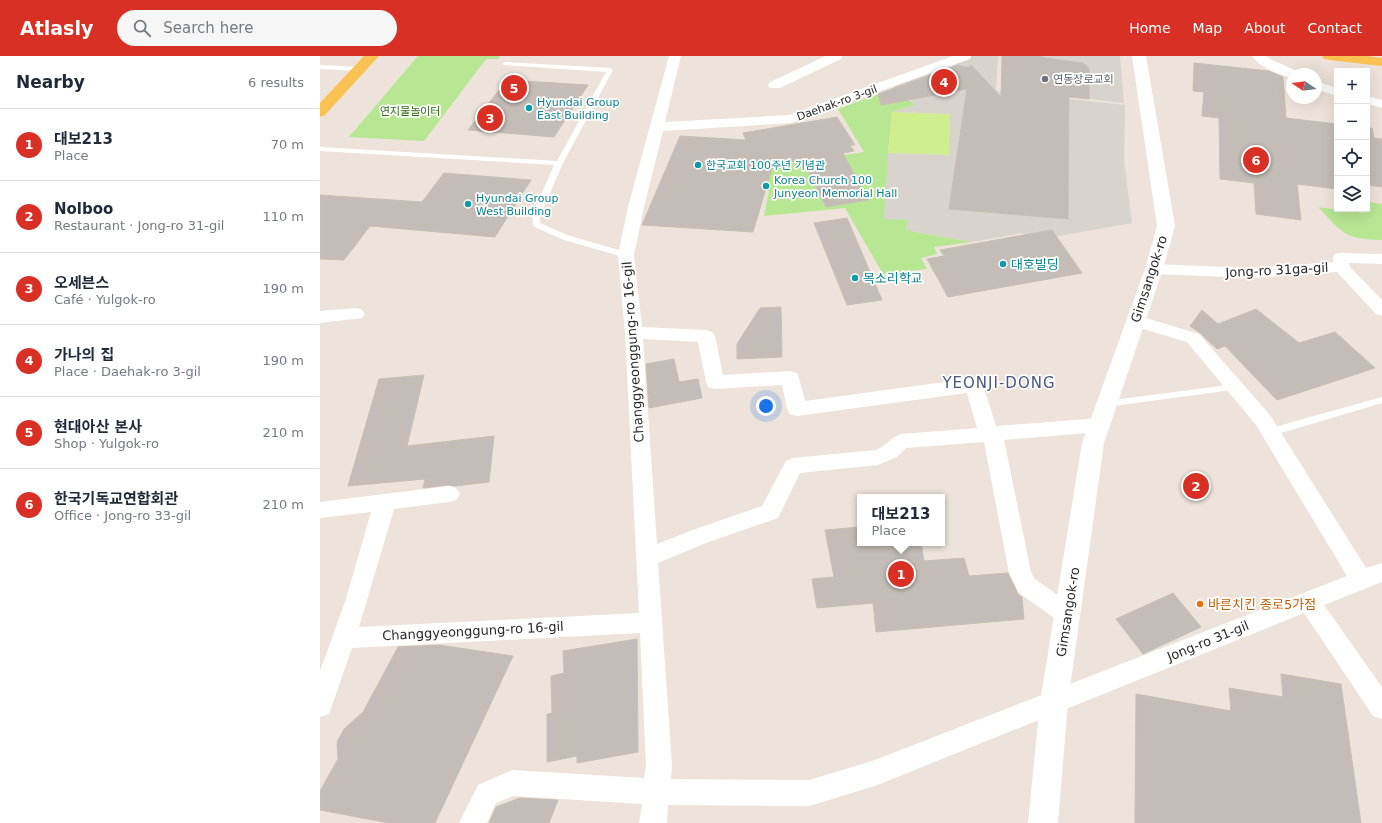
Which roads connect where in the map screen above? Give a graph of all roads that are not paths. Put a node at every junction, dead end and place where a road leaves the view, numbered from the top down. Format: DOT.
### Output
graph roads {
  1 [pos="372,56"];
  2 [pos="675,56"];
  3 [pos="836,56"];
  4 [pos="965,56"];
  5 [pos="1138,56"];
  6 [pos="1258,56"];
  7 [pos="1329,56"];
  8 [pos="1382,62"];
  9 [pos="505,64"];
  10 [pos="320,68"];
  11 [pos="360,69"];
  12 [pos="1286,71"];
  13 [pos="775,85"];
  14 [pos="1322,87"];
  15 [pos="1334,91"];
  16 [pos="1370,101"];
  17 [pos="1382,104"];
  18 [pos="320,112"];
  19 [pos="656,127"];
  20 [pos="320,149"];
  21 [pos="559,163"];
  22 [pos="626,255"];
  23 [pos="1382,259"];
  24 [pos="1341,267"];
  25 [pos="1154,269"];
  26 [pos="1382,310"];
  27 [pos="356,314"];
  28 [pos="320,317"];
  29 [pos="1136,321"];
  30 [pos="634,333"];
  31 [pos="1236,387"];
  32 [pos="1382,400"];
  33 [pos="1106,404"];
  34 [pos="1100,424"];
  35 [pos="1271,432"];
  36 [pos="989,434"];
  37 [pos="449,494"];
  38 [pos="385,502"];
  39 [pos="320,510"];
  40 [pos="647,558"];
  41 [pos="1372,576"];
  42 [pos="1308,601"];
  43 [pos="1068,615"];
  44 [pos="651,622"];
  45 [pos="344,638"];
  46 [pos="1054,702"];
  47 [pos="320,706"];
  48 [pos="1382,708"];
  49 [pos="656,792"];
  50 [pos="473,823"];
  51 [pos="653,823"];
  52 [pos="1043,823"];
  53 [pos="1056,823"];
  1 -- 11 [label="main road"];
  2 -- 19 [label="street, Changgyeonggung-ro 16-gil"];
  3 -- 13 [label="street"];
  4 -- 19 [label="street, Daehak-ro 3-gil"];
  5 -- 25 [label="street, Gimsangok-ro"];
  6 -- 12 [label="street"];
  7 -- 8 [label="main road"];
  9 -- 21 [label="lane"];
  10 -- 11 [label="lane"];
  11 -- 18 [label="main road"];
  14 -- 15 [label="street"];
  16 -- 17 [label="street"];
  19 -- 22 [label="street, Changgyeonggung-ro 16-gil"];
  20 -- 21 [label="lane"];
  21 -- 22 [label="lane"];
  22 -- 30 [label="street, Changgyeonggung-ro 16-gil"];
  23 -- 24 [label="street"];
  24 -- 25 [label="street, Jong-ro 31ga-gil"];
  24 -- 26 [label="street, Jong-ro 31ga-gil"];
  25 -- 29 [label="street, Gimsangok-ro"];
  27 -- 28 [label="street"];
  29 -- 31 [label="street, Jong-ro 31-gil"];
  29 -- 33 [label="street, Gimsangok-ro"];
  30 -- 36 [label="street"];
  30 -- 40 [label="street, Changgyeonggung-ro 16-gil"];
  31 -- 33 [label="lane"];
  31 -- 35 [label="street, Jong-ro 31-gil"];
  32 -- 35 [label="lane"];
  33 -- 34 [label="street, Gimsangok-ro"];
  34 -- 36 [label="street"];
  34 -- 43 [label="street, Gimsangok-ro"];
  35 -- 41 [label="street, Jong-ro 31-gil"];
  36 -- 40 [label="street"];
  36 -- 43 [label="street"];
  37 -- 38 [label="street"];
  38 -- 39 [label="street"];
  38 -- 45 [label="street"];
  40 -- 44 [label="street, Changgyeonggung-ro 16-gil"];
  41 -- 42 [label="street, Jong-ro 31-gil"];
  42 -- 46 [label="street, Jong-ro 31-gil"];
  42 -- 48 [label="street"];
  43 -- 46 [label="street, Gimsangok-ro"];
  44 -- 45 [label="street, Changgyeonggung-ro 16-gil"];
  44 -- 49 [label="street, Changgyeonggung-ro 16-gil"];
  45 -- 47 [label="street"];
  46 -- 49 [label="street"];
  46 -- 52 [label="street, Gimsangok-ro"];
  46 -- 53 [label="street"];
  49 -- 50 [label="street"];
  49 -- 51 [label="street, Changgyeonggung-ro 16-gil"];
}
